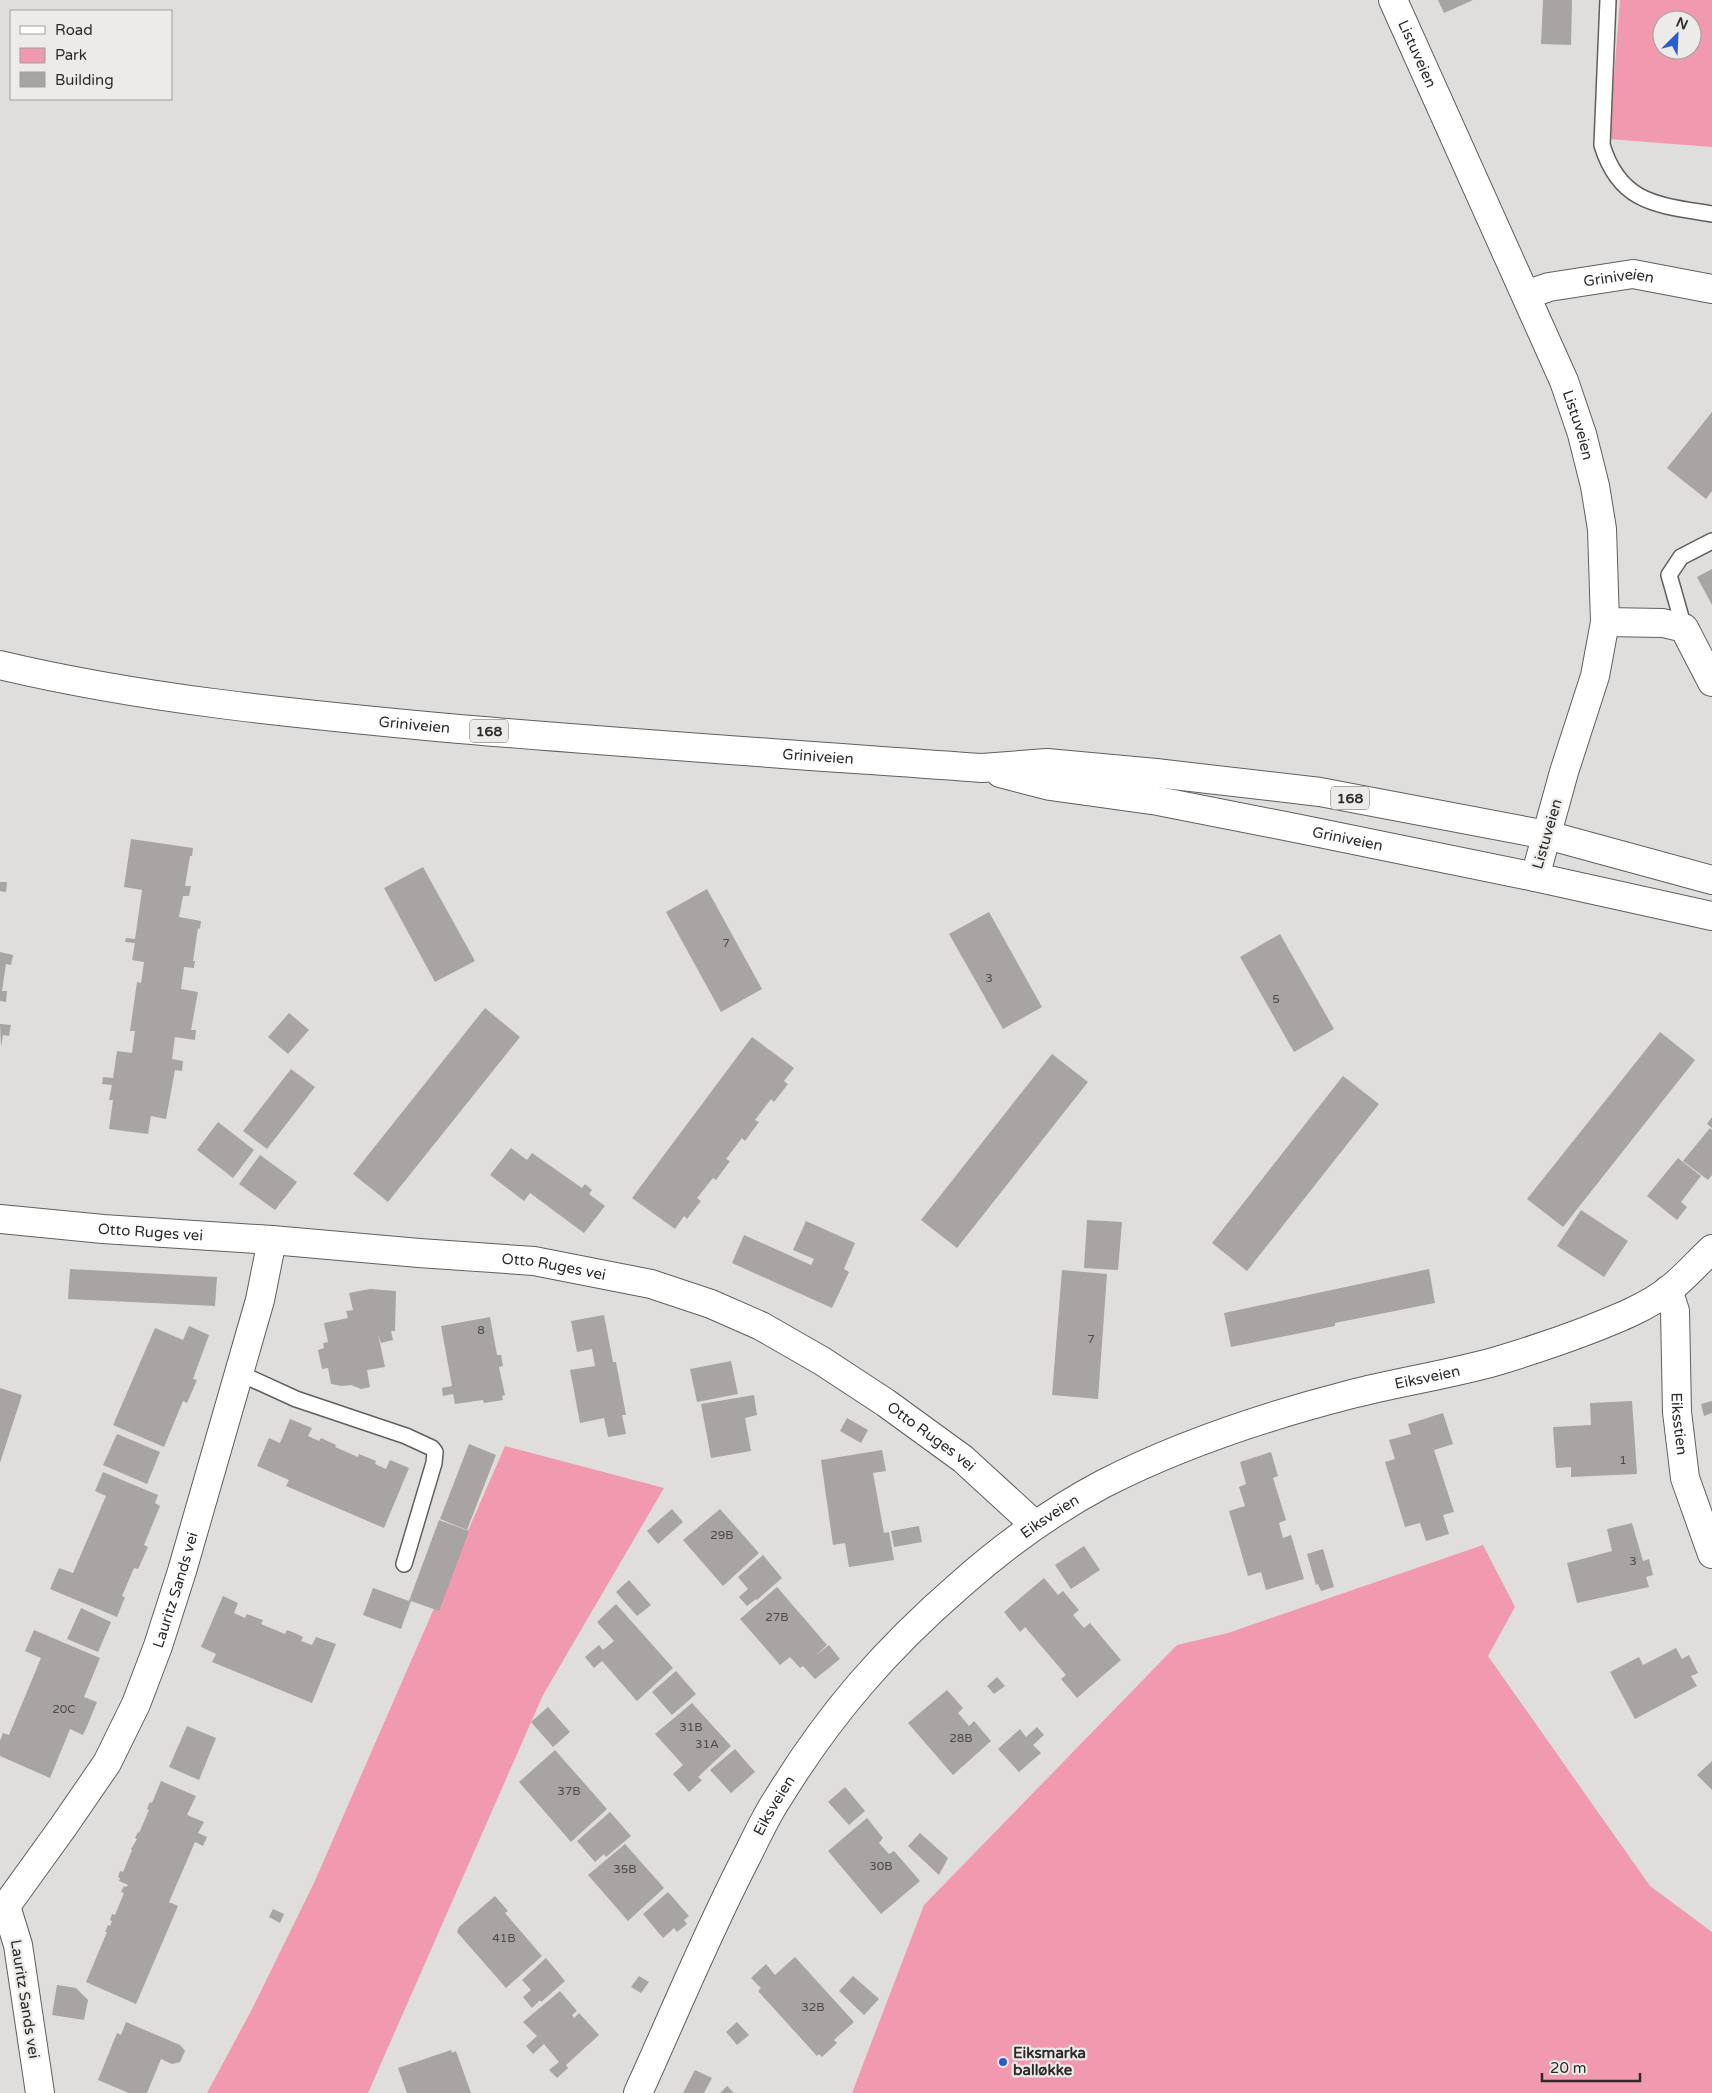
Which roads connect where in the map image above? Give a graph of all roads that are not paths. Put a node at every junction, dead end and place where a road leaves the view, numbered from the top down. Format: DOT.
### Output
graph roads {
  1 [pos="1393,0"];
  2 [pos="1608,0"];
  3 [pos="1712,214"];
  4 [pos="1712,289"];
  5 [pos="1526,295"];
  6 [pos="1712,541"];
  7 [pos="1605,622"];
  8 [pos="1684,628"];
  9 [pos="0,664"];
  10 [pos="1712,682"];
  11 [pos="982,768"];
  12 [pos="1546,835"];
  13 [pos="1535,877"];
  14 [pos="1712,880"];
  15 [pos="1712,916"];
  16 [pos="0,1219"];
  17 [pos="272,1240"];
  18 [pos="1712,1249"];
  19 [pos="1668,1290"];
  20 [pos="239,1373"];
  21 [pos="1035,1525"];
  22 [pos="1712,1554"];
  23 [pos="404,1564"];
  24 [pos="3,1909"];
  25 [pos="40,2093"];
  26 [pos="638,2093"];
  1 -- 5 [label="street, Listuveien"];
  2 -- 3 [label="lane"];
  4 -- 5 [label="street, Griniveien"];
  5 -- 7 [label="street, Listuveien"];
  6 -- 8 [label="lane"];
  7 -- 8 [label="street"];
  7 -- 12 [label="street, Listuveien"];
  8 -- 10 [label="street"];
  9 -- 11 [label="street, Griniveien / 168"];
  11 -- 12 [label="street, Griniveien / 168"];
  11 -- 13 [label="street, Griniveien / 168"];
  12 -- 13 [label="street, Listuveien"];
  12 -- 14 [label="street, Griniveien / 168"];
  13 -- 15 [label="street, Griniveien / 168"];
  16 -- 17 [label="street, Otto Ruges vei"];
  17 -- 20 [label="street, Lauritz Sands vei"];
  17 -- 21 [label="street, Otto Ruges vei"];
  18 -- 19 [label="street, Eiksveien"];
  19 -- 21 [label="street, Eiksveien"];
  19 -- 22 [label="street, Eiksstien"];
  20 -- 23 [label="lane"];
  20 -- 24 [label="street, Lauritz Sands vei"];
  21 -- 26 [label="street, Eiksveien"];
  24 -- 25 [label="street, Lauritz Sands vei"];
}
